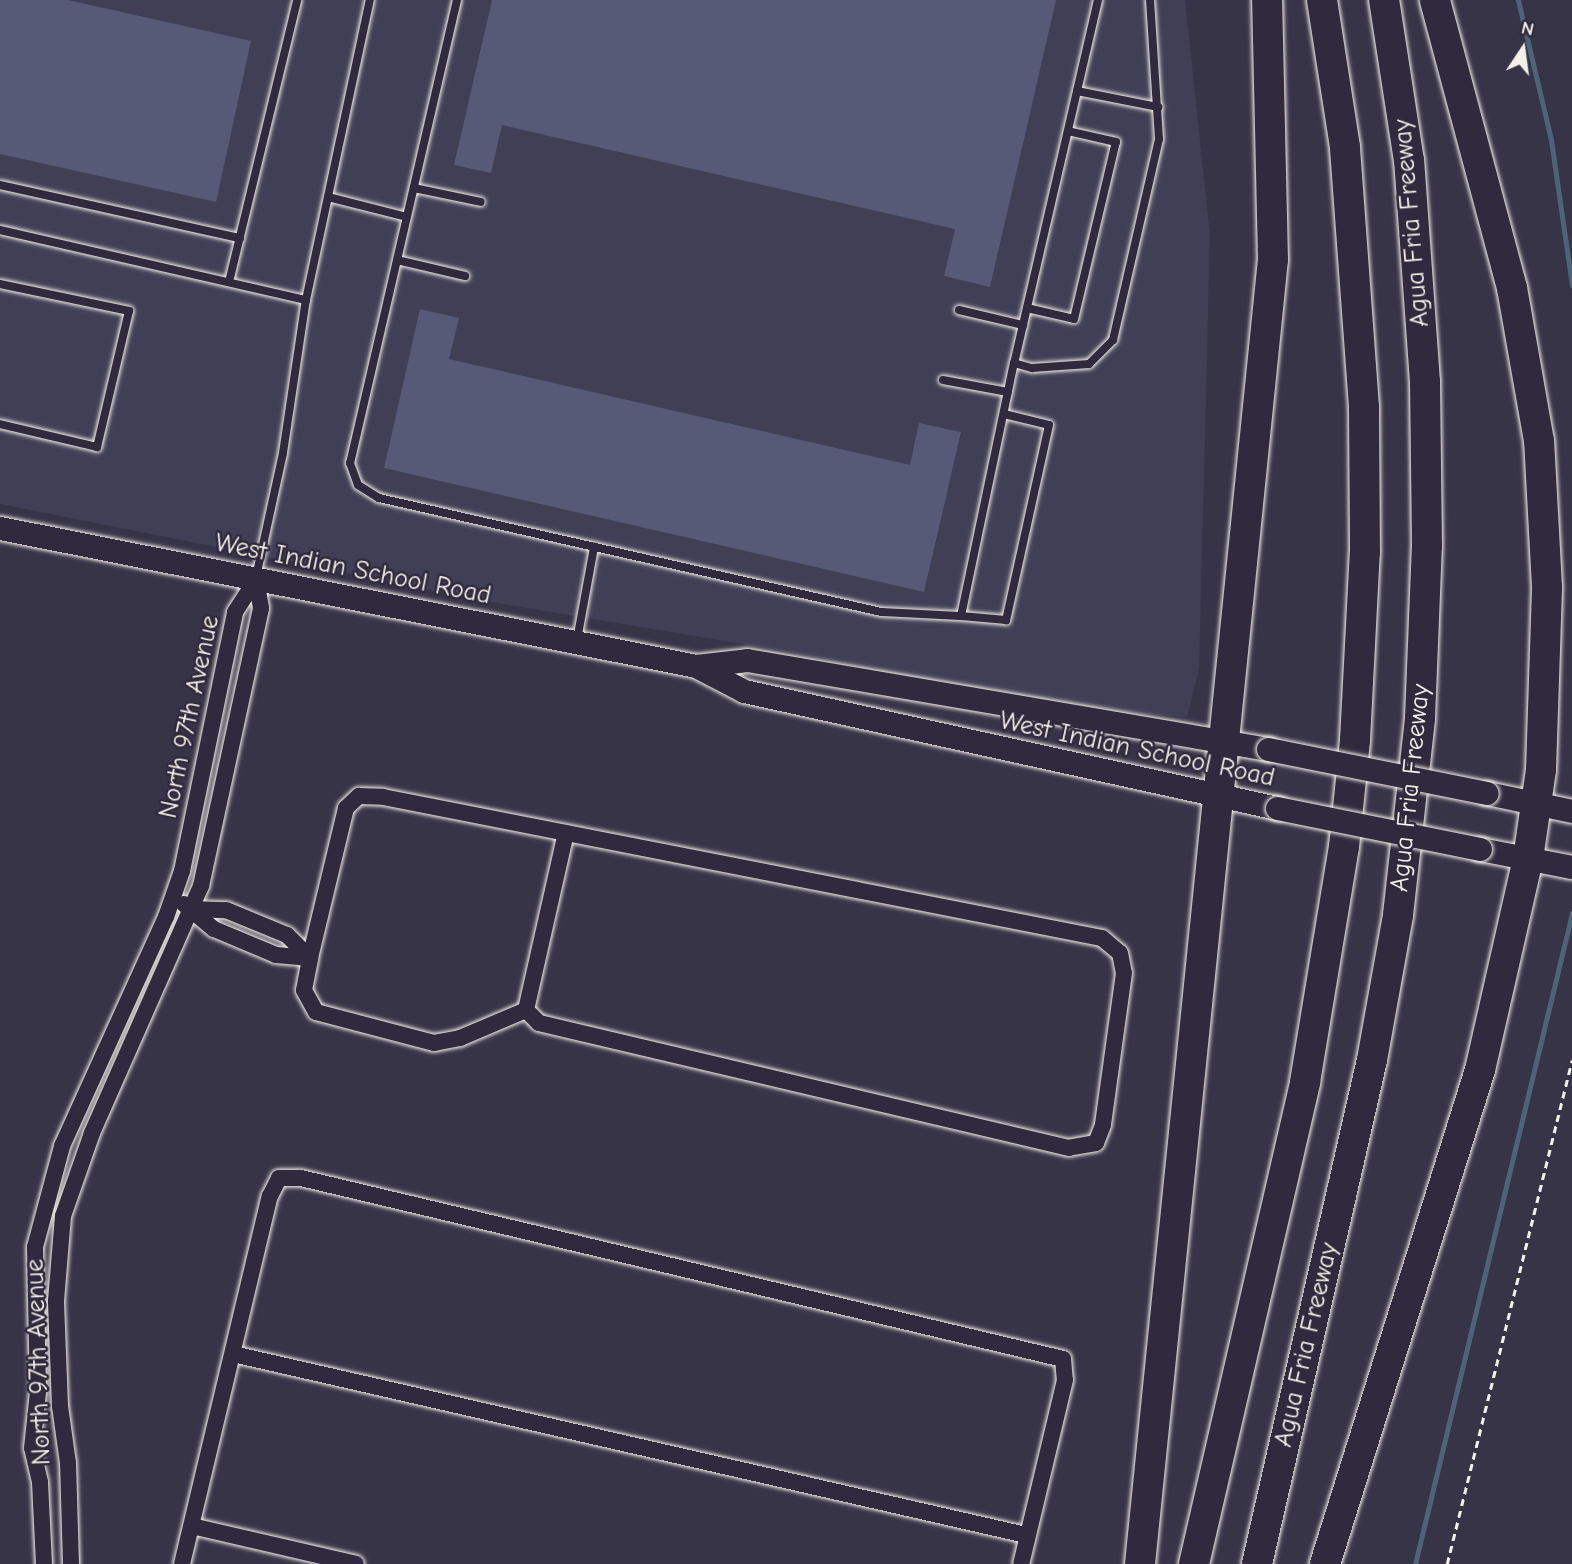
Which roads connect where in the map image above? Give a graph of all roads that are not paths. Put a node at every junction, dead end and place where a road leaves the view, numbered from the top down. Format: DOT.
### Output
graph roads {
  1 [pos="296,0"];
  2 [pos="370,0"];
  3 [pos="457,0"];
  4 [pos="1098,0"];
  5 [pos="1150,0"];
  6 [pos="1268,0"];
  7 [pos="1322,0"];
  8 [pos="1384,0"];
  9 [pos="1435,0"];
  10 [pos="1077,91"];
  11 [pos="1158,107"];
  12 [pos="1068,131"];
  13 [pos="0,185"];
  14 [pos="414,188"];
  15 [pos="328,197"];
  16 [pos="481,202"];
  17 [pos="407,217"];
  18 [pos="0,230"];
  19 [pos="240,238"];
  20 [pos="397,260"];
  21 [pos="465,276"];
  22 [pos="229,282"];
  23 [pos="0,284"];
  24 [pos="306,300"];
  25 [pos="1027,308"];
  26 [pos="959,310"];
  27 [pos="1023,325"];
  28 [pos="1014,363"];
  29 [pos="943,380"];
  30 [pos="1008,392"];
  31 [pos="1004,414"];
  32 [pos="0,424"];
  33 [pos="0,528"];
  34 [pos="594,547"];
  35 [pos="256,580"];
  36 [pos="961,616"];
  37 [pos="576,642"];
  38 [pos="696,666"];
  39 [pos="1227,742"];
  40 [pos="1222,796"];
  41 [pos="1538,803"];
  42 [pos="1572,811"];
  43 [pos="566,833"];
  44 [pos="1528,859"];
  45 [pos="1572,867"];
  46 [pos="172,898"];
  47 [pos="192,909"];
  48 [pos="310,958"];
  49 [pos="526,1010"];
  50 [pos="44,1207"];
  51 [pos="63,1216"];
  52 [pos="233,1354"];
  53 [pos="68,1474"];
  54 [pos="40,1482"];
  55 [pos="191,1526"];
  56 [pos="1026,1535"];
  57 [pos="44,1564"];
  58 [pos="71,1564"];
  59 [pos="182,1564"];
  60 [pos="356,1564"];
  61 [pos="1021,1564"];
  62 [pos="1140,1564"];
  63 [pos="1194,1564"];
  64 [pos="1257,1564"];
  65 [pos="1325,1564"];
  1 -- 19 [label="lane"];
  2 -- 15 [label="lane"];
  3 -- 14 [label="lane"];
  4 -- 10 [label="lane"];
  5 -- 11 [label="lane"];
  6 -- 39 [label="highway"];
  7 -- 63 [label="highway"];
  8 -- 64 [label="highway, Agua Fria Freeway"];
  9 -- 41 [label="highway"];
  10 -- 11 [label="lane"];
  10 -- 12 [label="lane"];
  11 -- 28 [label="lane"];
  12 -- 25 [label="lane"];
  12 -- 25 [label="lane"];
  13 -- 19 [label="lane"];
  14 -- 16 [label="lane"];
  14 -- 17 [label="lane"];
  15 -- 17 [label="lane"];
  15 -- 24 [label="lane"];
  17 -- 20 [label="lane"];
  18 -- 22 [label="lane"];
  19 -- 22 [label="lane"];
  20 -- 21 [label="lane"];
  20 -- 34 [label="lane"];
  22 -- 24 [label="lane"];
  23 -- 32 [label="lane"];
  24 -- 35 [label="lane"];
  25 -- 27 [label="lane"];
  26 -- 27 [label="lane"];
  27 -- 28 [label="lane"];
  28 -- 30 [label="lane"];
  29 -- 30 [label="lane"];
  30 -- 31 [label="lane"];
  31 -- 36 [label="lane"];
  31 -- 36 [label="lane"];
  33 -- 35 [label="main road, West Indian School Road"];
  34 -- 36 [label="lane"];
  34 -- 37 [label="lane"];
  35 -- 37 [label="main road, West Indian School Road"];
  35 -- 46 [label="street, North 97th Avenue"];
  35 -- 47 [label="street, North 97th Avenue"];
  37 -- 38 [label="main road, West Indian School Road"];
  38 -- 39 [label="main road, West Indian School Road"];
  38 -- 40 [label="main road, West Indian School Road"];
  39 -- 40 [label="highway"];
  39 -- 41 [label="main road, West Indian School Road, bridge"];
  40 -- 44 [label="main road, West Indian School Road, bridge"];
  40 -- 62 [label="highway"];
  41 -- 42 [label="main road, West Indian School Road"];
  41 -- 44 [label="highway"];
  43 -- 48 [label="street"];
  43 -- 49 [label="street"];
  43 -- 49 [label="street"];
  44 -- 45 [label="main road, West Indian School Road"];
  44 -- 65 [label="highway"];
  46 -- 47 [label="street"];
  46 -- 50 [label="street, North 97th Avenue"];
  47 -- 48 [label="street"];
  47 -- 51 [label="street, North 97th Avenue"];
  48 -- 49 [label="street"];
  50 -- 51 [label="street"];
  50 -- 54 [label="street, North 97th Avenue"];
  51 -- 53 [label="street, North 97th Avenue"];
  52 -- 55 [label="street"];
  52 -- 56 [label="street"];
  52 -- 56 [label="street"];
  53 -- 54 [label="street"];
  53 -- 58 [label="street, North 97th Avenue"];
  54 -- 57 [label="street, North 97th Avenue"];
  55 -- 59 [label="street"];
  55 -- 60 [label="street"];
  56 -- 61 [label="street"];
}
